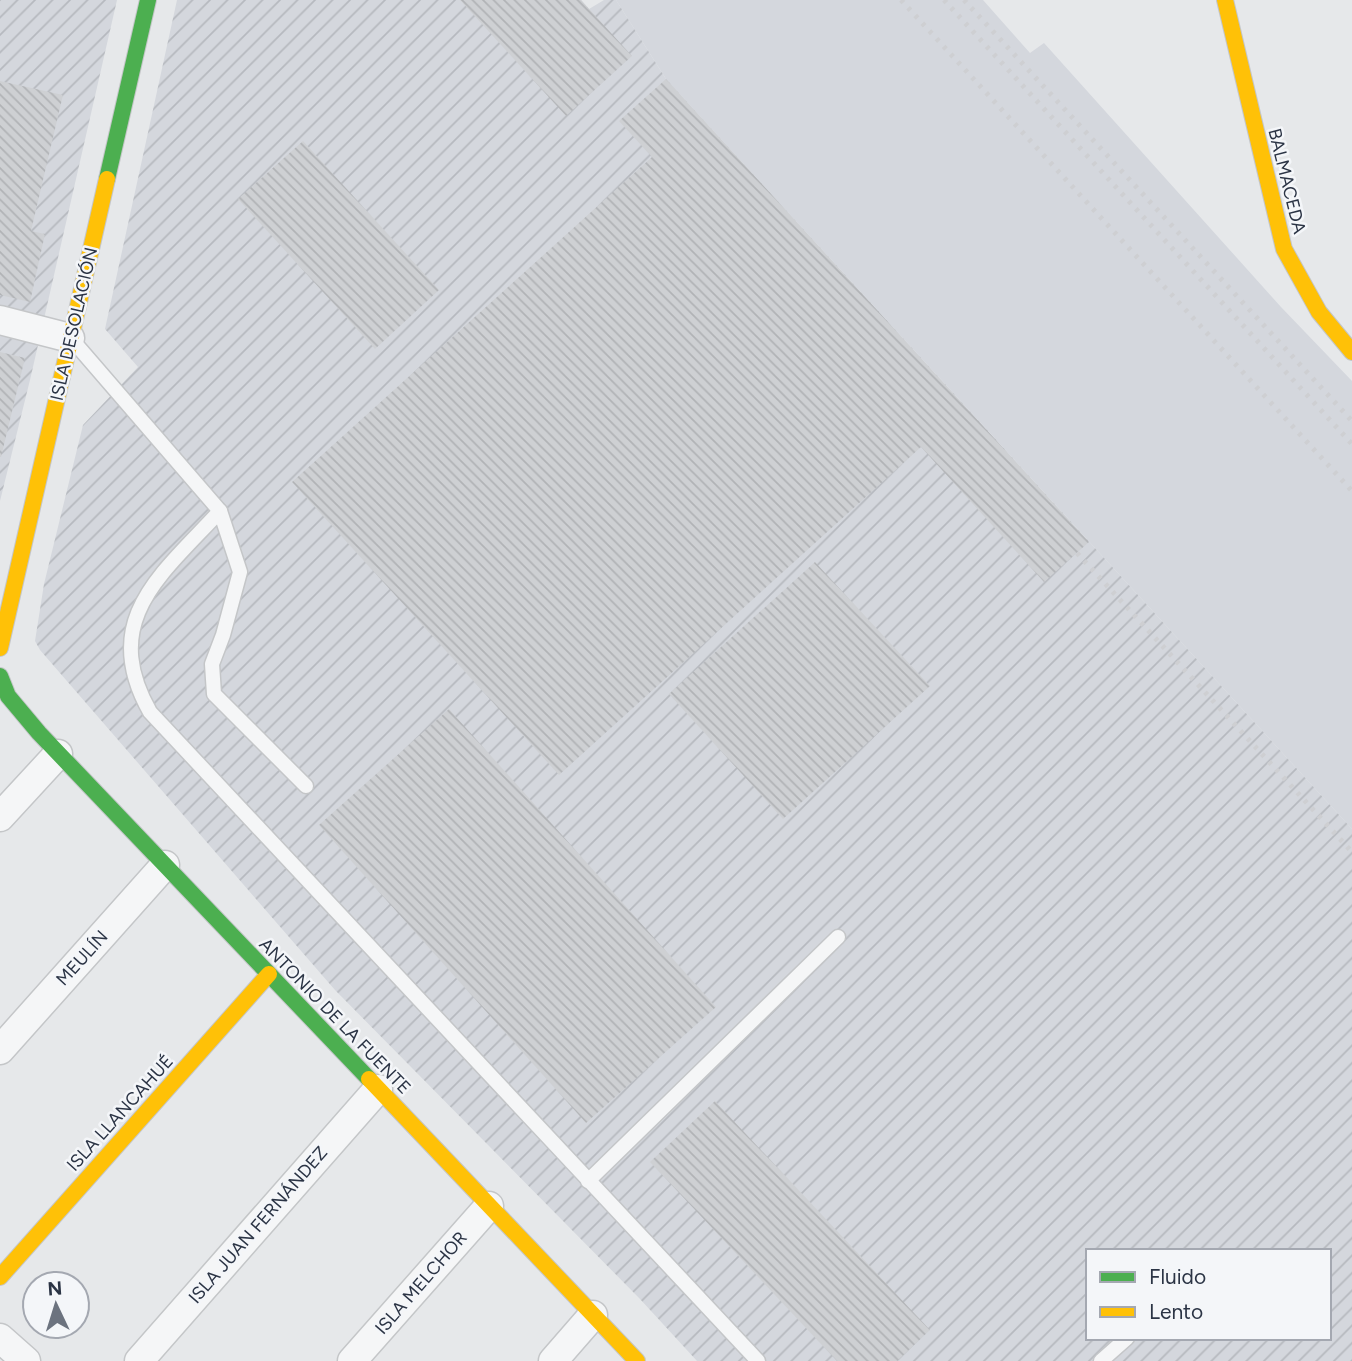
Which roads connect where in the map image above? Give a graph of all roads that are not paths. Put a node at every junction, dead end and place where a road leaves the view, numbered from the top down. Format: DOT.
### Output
graph roads {
  1 [pos="148,0"];
  2 [pos="1225,0"];
  3 [pos="0,320"];
  4 [pos="70,338"];
  5 [pos="1352,352"];
  6 [pos="220,511"];
  7 [pos="0,648"];
  8 [pos="0,676"];
  9 [pos="58,754"];
  10 [pos="306,786"];
  11 [pos="0,817"];
  12 [pos="165,866"];
  13 [pos="838,936"];
  14 [pos="269,974"];
  15 [pos="0,1049"];
  16 [pos="378,1088"];
  17 [pos="588,1181"];
  18 [pos="489,1206"];
  19 [pos="0,1277"];
  20 [pos="593,1315"];
  21 [pos="0,1338"];
  22 [pos="1125,1340"];
  23 [pos="26,1361"];
  24 [pos="139,1361"];
  25 [pos="352,1361"];
  26 [pos="553,1361"];
  27 [pos="637,1361"];
  28 [pos="758,1361"];
  29 [pos="1101,1361"];
  1 -- 4 [label="street, ISLA DESOLACIÓN"];
  2 -- 5 [label="street, BALMACEDA"];
  3 -- 4 [label="street"];
  4 -- 6 [label="lane"];
  4 -- 7 [label="street, ISLA DESOLACIÓN"];
  6 -- 10 [label="lane"];
  6 -- 17 [label="lane"];
  8 -- 9 [label="street, ANTONIO DE LA FUENTE"];
  9 -- 11 [label="street"];
  9 -- 12 [label="street, ANTONIO DE LA FUENTE"];
  12 -- 14 [label="street, ANTONIO DE LA FUENTE"];
  12 -- 15 [label="street, MEULÍN"];
  13 -- 17 [label="lane"];
  14 -- 16 [label="street, ANTONIO DE LA FUENTE"];
  14 -- 19 [label="street, ISLA LLANCAHUÉ"];
  16 -- 18 [label="street, ANTONIO DE LA FUENTE"];
  16 -- 24 [label="street, ISLA JUAN FERNÁNDEZ"];
  17 -- 28 [label="lane"];
  18 -- 20 [label="street, ANTONIO DE LA FUENTE"];
  18 -- 25 [label="street, ISLA MELCHOR"];
  20 -- 26 [label="street"];
  20 -- 27 [label="street, ANTONIO DE LA FUENTE"];
  21 -- 23 [label="street"];
  22 -- 29 [label="lane"];
}
